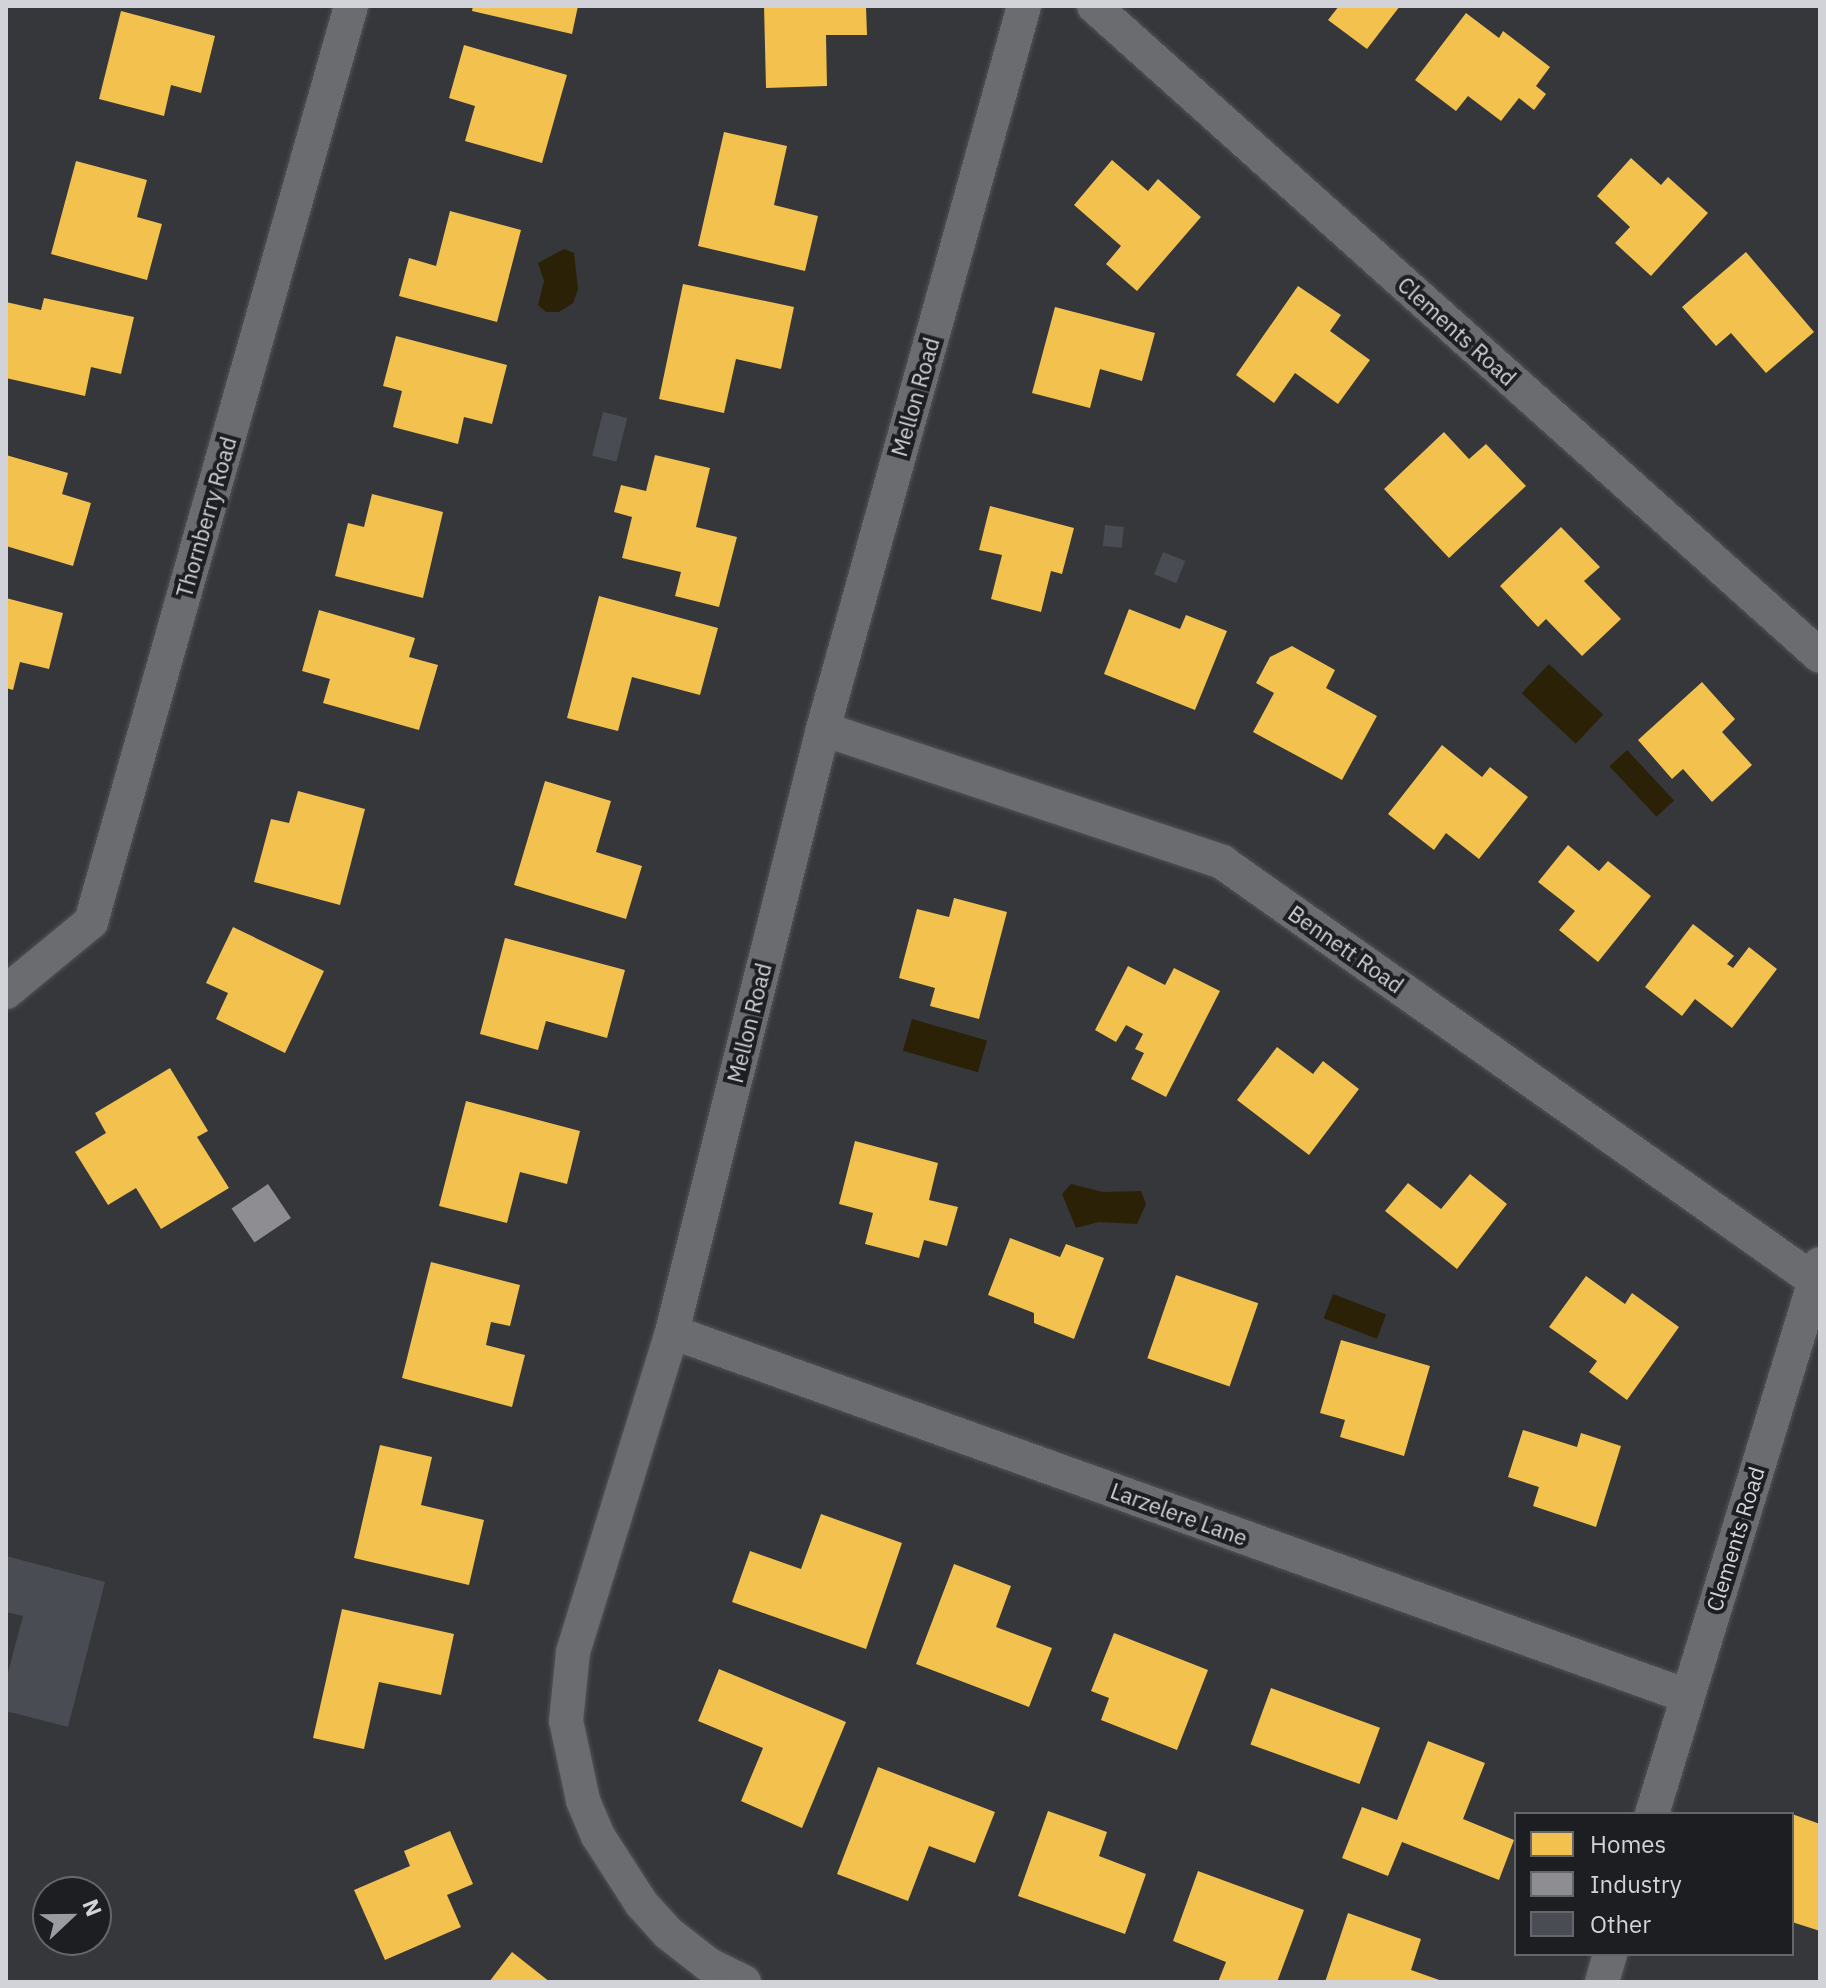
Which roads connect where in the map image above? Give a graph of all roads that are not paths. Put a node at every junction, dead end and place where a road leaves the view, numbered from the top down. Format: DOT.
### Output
graph roads {
  1 [pos="351,6"];
  2 [pos="1024,6"];
  3 [pos="1094,6"];
  4 [pos="1820,656"];
  5 [pos="823,729"];
  6 [pos="6,992"];
  7 [pos="1817,1272"];
  8 [pos="672,1332"];
  9 [pos="1687,1696"];
  10 [pos="1653,1812"];
  11 [pos="1609,1956"];
  12 [pos="744,1982"];
  13 [pos="1602,1982"];
  1 -- 6 [label="street, Thornberry Road"];
  2 -- 5 [label="street, Mellon Road"];
  3 -- 4 [label="street, Clements Road"];
  5 -- 7 [label="street, Bennett Road"];
  5 -- 8 [label="street, Mellon Road"];
  7 -- 9 [label="street, Clements Road"];
  8 -- 9 [label="street, Larzelere Lane"];
  8 -- 12 [label="street, Mellon Road"];
  9 -- 10 [label="street, Clements Road"];
  11 -- 13 [label="street"];
}
